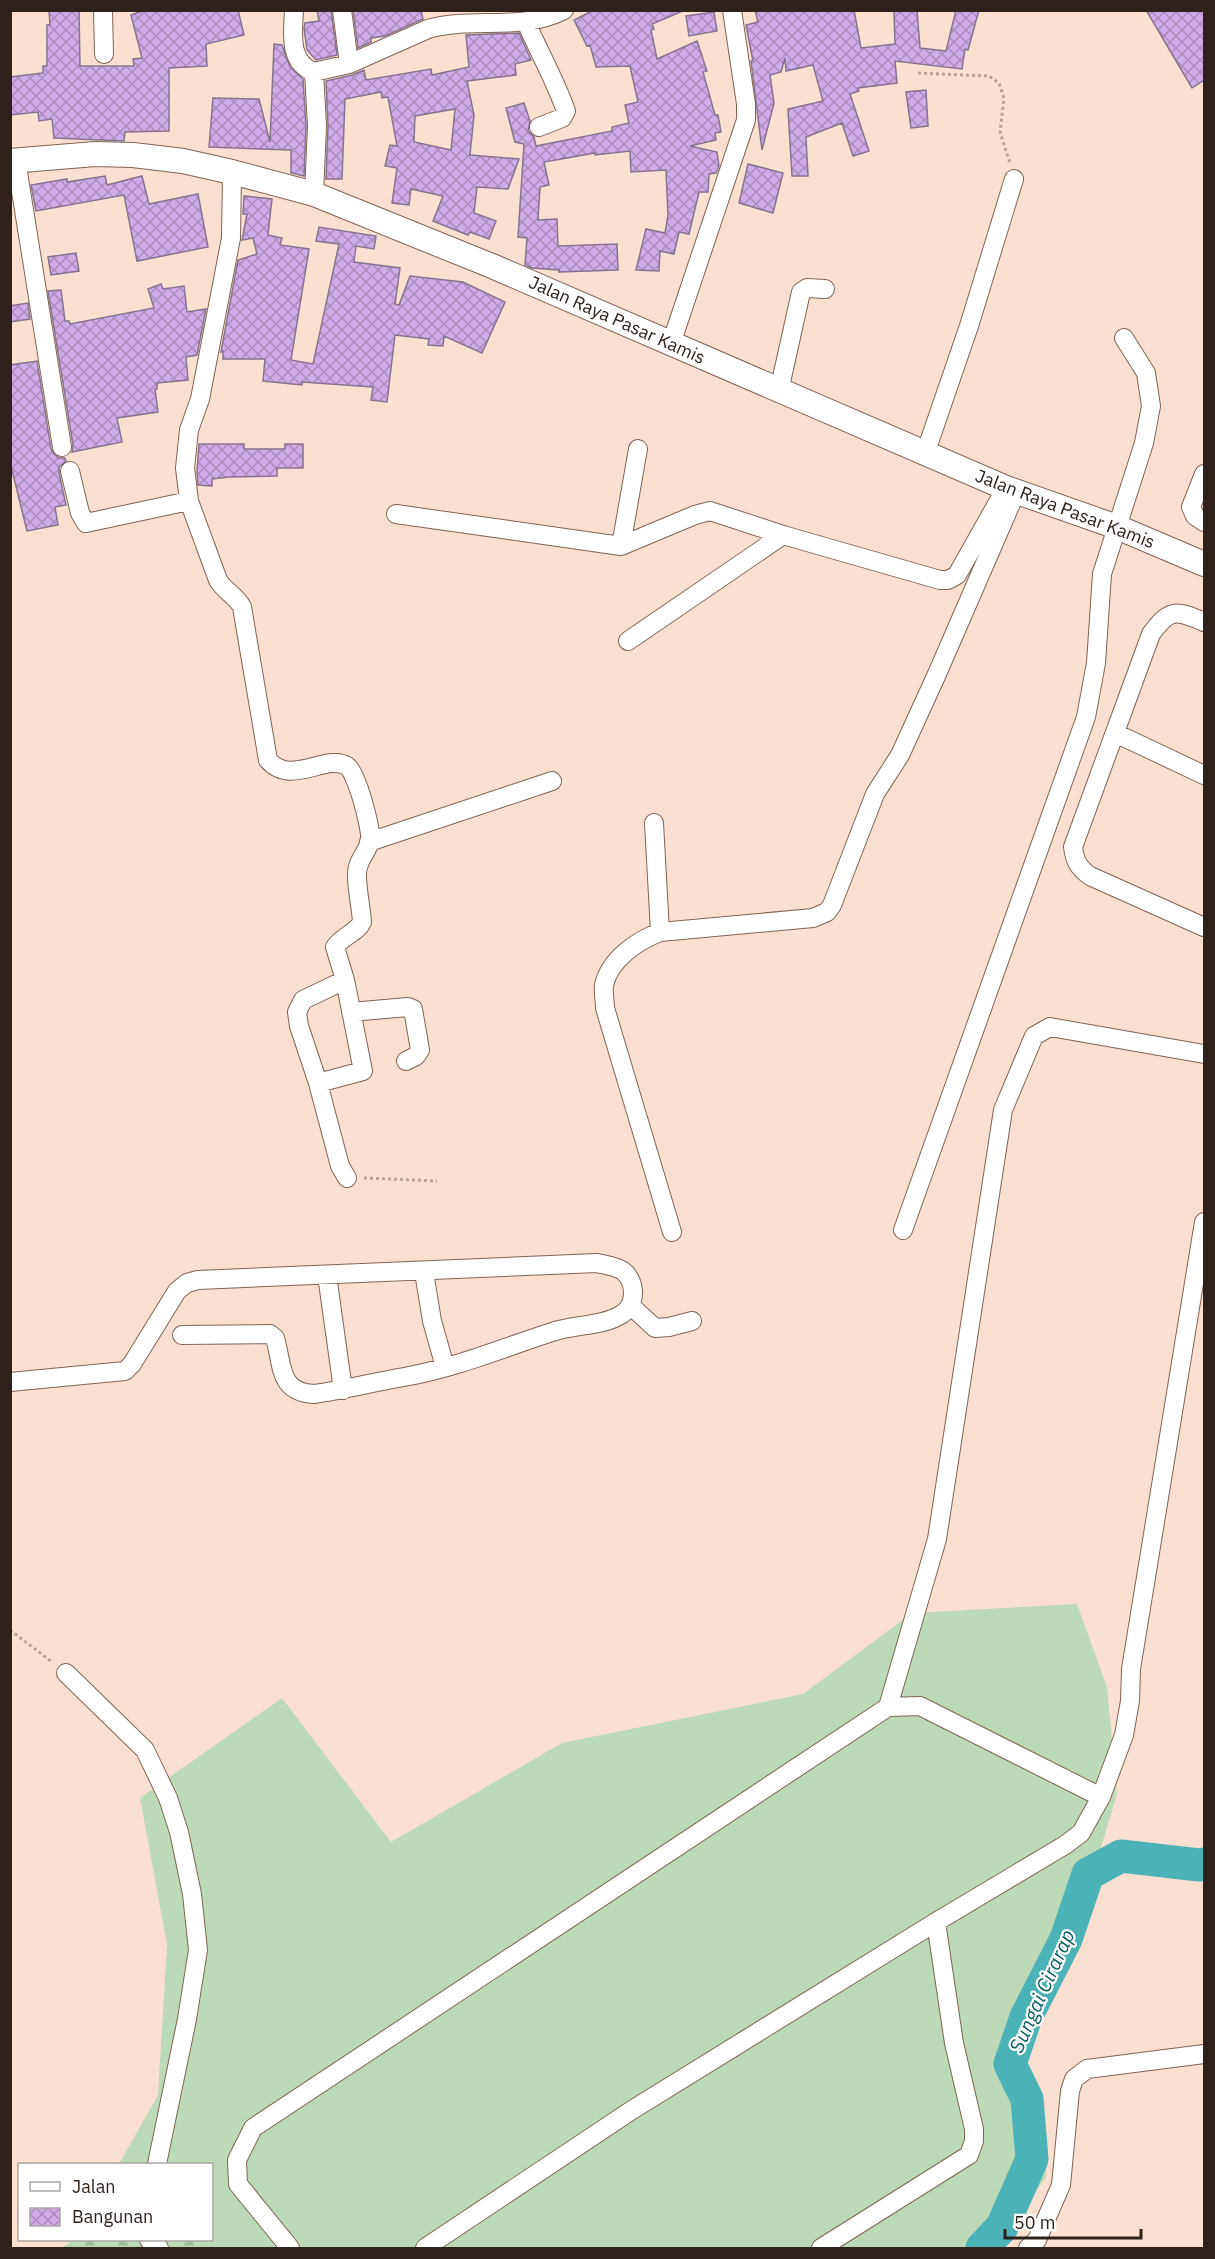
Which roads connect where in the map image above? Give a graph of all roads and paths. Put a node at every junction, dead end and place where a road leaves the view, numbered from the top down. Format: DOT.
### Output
graph roads {
  1 [pos="104,10"];
  2 [pos="294,10"];
  3 [pos="342,10"];
  4 [pos="564,10"];
  5 [pos="732,10"];
  6 [pos="478,16"];
  7 [pos="526,22"];
  8 [pos="104,54"];
  9 [pos="350,64"];
  10 [pos="314,72"];
  11 [pos="918,73"];
  12 [pos="539,127"];
  13 [pos="13,161"];
  14 [pos="232,172"];
  15 [pos="1014,179"];
  16 [pos="314,194"];
  17 [pos="825,289"];
  18 [pos="1124,338"];
  19 [pos="671,344"];
  20 [pos="779,392"];
  21 [pos="62,447"];
  22 [pos="638,449"];
  23 [pos="925,454"];
  24 [pos="70,471"];
  25 [pos="1204,474"];
  26 [pos="1011,490"];
  27 [pos="189,501"];
  28 [pos="396,514"];
  29 [pos="1204,522"];
  30 [pos="1118,527"];
  31 [pos="783,535"];
  32 [pos="621,546"];
  33 [pos="1204,564"];
  34 [pos="1204,622"];
  35 [pos="628,641"];
  36 [pos="1115,733"];
  37 [pos="1204,775"];
  38 [pos="552,781"];
  39 [pos="654,823"];
  40 [pos="369,842"];
  41 [pos="1204,927"];
  42 [pos="660,932"];
  43 [pos="345,980"];
  44 [pos="351,1012"];
  45 [pos="1204,1054"];
  46 [pos="406,1061"];
  47 [pos="318,1083"];
  48 [pos="347,1178"];
  49 [pos="437,1181"];
  50 [pos="1204,1222"];
  51 [pos="903,1230"];
  52 [pos="672,1232"];
  53 [pos="424,1272"];
  54 [pos="327,1275"];
  55 [pos="630,1305"];
  56 [pos="692,1321"];
  57 [pos="182,1335"];
  58 [pos="445,1367"];
  59 [pos="10,1382"];
  60 [pos="343,1390"];
  61 [pos="10,1630"];
  62 [pos="66,1673"];
  63 [pos="888,1707"];
  64 [pos="1101,1797"];
  65 [pos="936,1922"];
  66 [pos="1204,2054"];
  67 [pos="157,2163"];
  68 [pos="1035,2246"];
  69 [pos="290,2248"];
  70 [pos="425,2248"];
  71 [pos="821,2248"];
  1 -- 8 [label="street"];
  2 -- 10 [label="street"];
  3 -- 9 [label="street"];
  4 -- 7 [label="street"];
  5 -- 19 [label="street"];
  6 -- 7 [label="street"];
  6 -- 9 [label="street"];
  7 -- 12 [label="street"];
  9 -- 10 [label="street"];
  10 -- 16 [label="street"];
  11 -- 15 [label="path"];
  13 -- 14 [label="main road, Jalan Raya Pasar Kamis"];
  13 -- 21 [label="street"];
  14 -- 16 [label="main road, Jalan Raya Pasar Kamis"];
  14 -- 27 [label="street"];
  15 -- 23 [label="street"];
  16 -- 19 [label="main road, Jalan Raya Pasar Kamis"];
  17 -- 20 [label="street"];
  18 -- 30 [label="street"];
  19 -- 20 [label="main road, Jalan Raya Pasar Kamis"];
  20 -- 23 [label="main road, Jalan Raya Pasar Kamis"];
  22 -- 32 [label="street"];
  23 -- 26 [label="main road, Jalan Raya Pasar Kamis"];
  24 -- 27 [label="street"];
  25 -- 29 [label="street"];
  26 -- 30 [label="main road, Jalan Raya Pasar Kamis"];
  26 -- 31 [label="street"];
  26 -- 42 [label="street"];
  27 -- 40 [label="street"];
  28 -- 32 [label="street"];
  30 -- 33 [label="main road, Jalan Raya Pasar Kamis"];
  30 -- 51 [label="street"];
  31 -- 32 [label="street"];
  31 -- 35 [label="street"];
  34 -- 36 [label="street"];
  36 -- 37 [label="street"];
  36 -- 41 [label="street"];
  38 -- 40 [label="street"];
  39 -- 42 [label="street"];
  40 -- 43 [label="street"];
  42 -- 52 [label="street"];
  43 -- 44 [label="street"];
  43 -- 47 [label="street"];
  44 -- 46 [label="street"];
  44 -- 47 [label="street"];
  45 -- 63 [label="street"];
  47 -- 48 [label="street"];
  48 -- 49 [label="path"];
  50 -- 64 [label="street"];
  53 -- 54 [label="street"];
  53 -- 55 [label="street"];
  53 -- 58 [label="street"];
  54 -- 59 [label="street"];
  54 -- 60 [label="street"];
  55 -- 56 [label="street"];
  55 -- 58 [label="street"];
  57 -- 60 [label="street"];
  58 -- 60 [label="street"];
  61 -- 62 [label="path"];
  62 -- 67 [label="street"];
  63 -- 64 [label="street"];
  63 -- 69 [label="street"];
  64 -- 65 [label="street"];
  65 -- 70 [label="street"];
  65 -- 71 [label="street"];
  66 -- 68 [label="street"];
}
